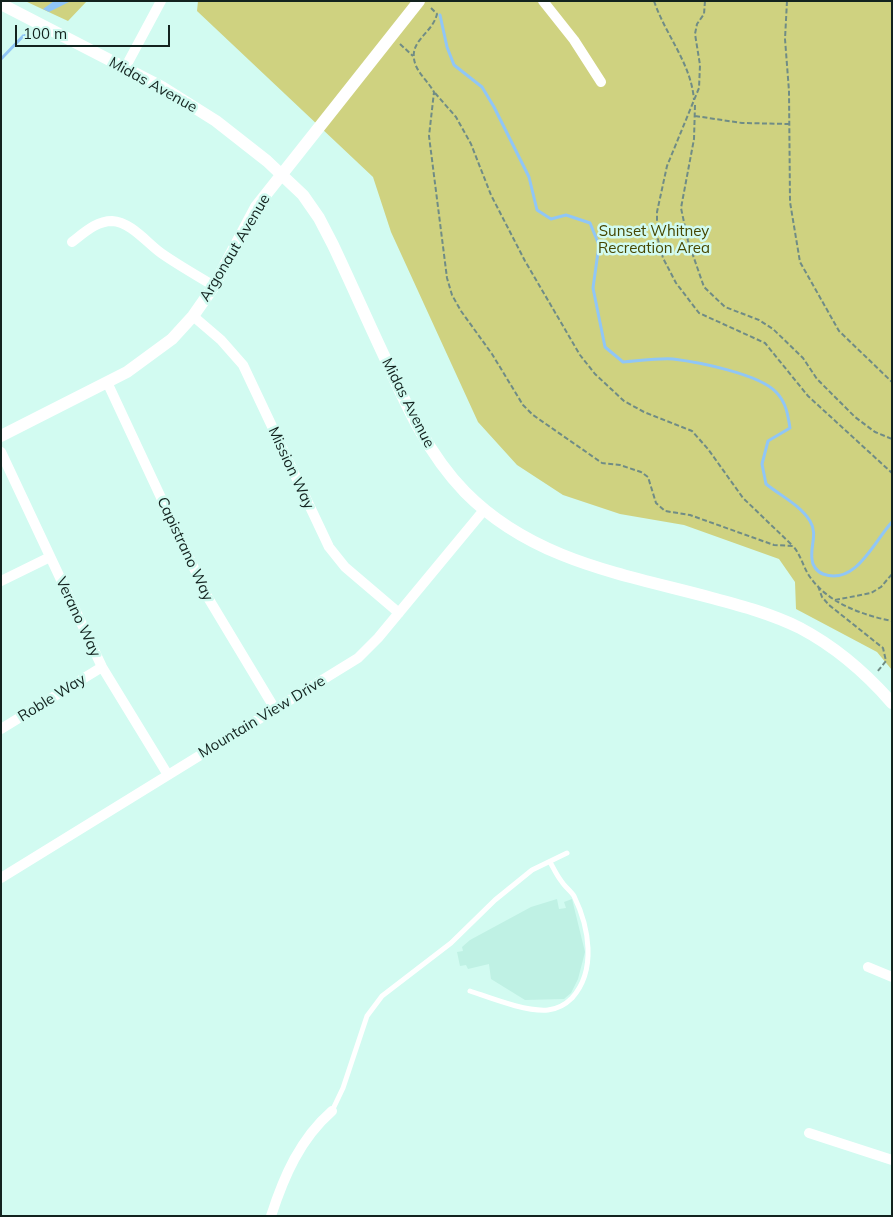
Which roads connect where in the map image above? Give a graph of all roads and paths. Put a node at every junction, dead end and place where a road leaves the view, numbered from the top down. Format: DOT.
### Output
graph roads {
  1 [pos="161,1"];
  2 [pos="419,1"];
  3 [pos="543,1"];
  4 [pos="654,1"];
  5 [pos="706,1"];
  6 [pos="787,1"];
  7 [pos="1,4"];
  8 [pos="431,8"];
  9 [pos="400,44"];
  10 [pos="413,56"];
  11 [pos="125,68"];
  12 [pos="601,82"];
  13 [pos="434,92"];
  14 [pos="695,103"];
  15 [pos="695,116"];
  16 [pos="789,124"];
  17 [pos="281,174"];
  18 [pos="72,242"];
  19 [pos="214,286"];
  20 [pos="193,316"];
  21 [pos="107,382"];
  22 [pos="892,382"];
  23 [pos="1,436"];
  24 [pos="892,439"];
  25 [pos="1,452"];
  26 [pos="892,473"];
  27 [pos="484,510"];
  28 [pos="793,546"];
  29 [pos="50,557"];
  30 [pos="892,574"];
  31 [pos="1,580"];
  32 [pos="818,586"];
  33 [pos="835,600"];
  34 [pos="399,613"];
  35 [pos="891,621"];
  36 [pos="102,667"];
  37 [pos="870,679"];
  38 [pos="892,703"];
  39 [pos="275,709"];
  40 [pos="1,729"];
  41 [pos="168,774"];
  42 [pos="567,853"];
  43 [pos="550,862"];
  44 [pos="1,878"];
  45 [pos="868,966"];
  46 [pos="892,978"];
  47 [pos="470,991"];
  48 [pos="332,1111"];
  49 [pos="809,1133"];
  50 [pos="892,1160"];
  51 [pos="271,1216"];
  1 -- 11 [label="street"];
  2 -- 17 [label="street, Argonaut Avenue"];
  3 -- 12 [label="street"];
  4 -- 14 [label="path"];
  5 -- 14 [label="path"];
  6 -- 16 [label="path"];
  7 -- 11 [label="street, Midas Avenue"];
  8 -- 10 [label="path"];
  9 -- 10 [label="path"];
  10 -- 13 [label="path"];
  11 -- 17 [label="street, Midas Avenue"];
  13 -- 28 [label="path"];
  13 -- 28 [label="path"];
  14 -- 15 [label="path"];
  14 -- 26 [label="path"];
  15 -- 16 [label="path"];
  15 -- 24 [label="path"];
  16 -- 22 [label="path"];
  17 -- 19 [label="street, Argonaut Avenue"];
  17 -- 27 [label="street, Midas Avenue"];
  18 -- 19 [label="street"];
  19 -- 20 [label="street, Argonaut Avenue"];
  20 -- 21 [label="street, Argonaut Avenue"];
  20 -- 34 [label="street, Mission Way"];
  21 -- 23 [label="street, Argonaut Avenue"];
  21 -- 39 [label="street, Capistrano Way"];
  25 -- 29 [label="street, Verano Way"];
  27 -- 34 [label="street, Mountain View Drive"];
  27 -- 37 [label="street, Midas Avenue"];
  28 -- 32 [label="path"];
  29 -- 31 [label="street"];
  29 -- 36 [label="street, Verano Way"];
  30 -- 33 [label="path"];
  32 -- 33 [label="path"];
  32 -- 37 [label="path"];
  33 -- 35 [label="path"];
  34 -- 39 [label="street, Mountain View Drive"];
  36 -- 40 [label="street, Roble Way"];
  36 -- 41 [label="street, Verano Way"];
  37 -- 38 [label="street, Midas Avenue"];
  39 -- 41 [label="street, Mountain View Drive"];
  41 -- 44 [label="street, Mountain View Drive"];
  42 -- 43 [label="lane"];
  43 -- 47 [label="lane"];
  43 -- 48 [label="lane"];
  45 -- 46 [label="street"];
  48 -- 51 [label="street"];
  49 -- 50 [label="street"];
}
